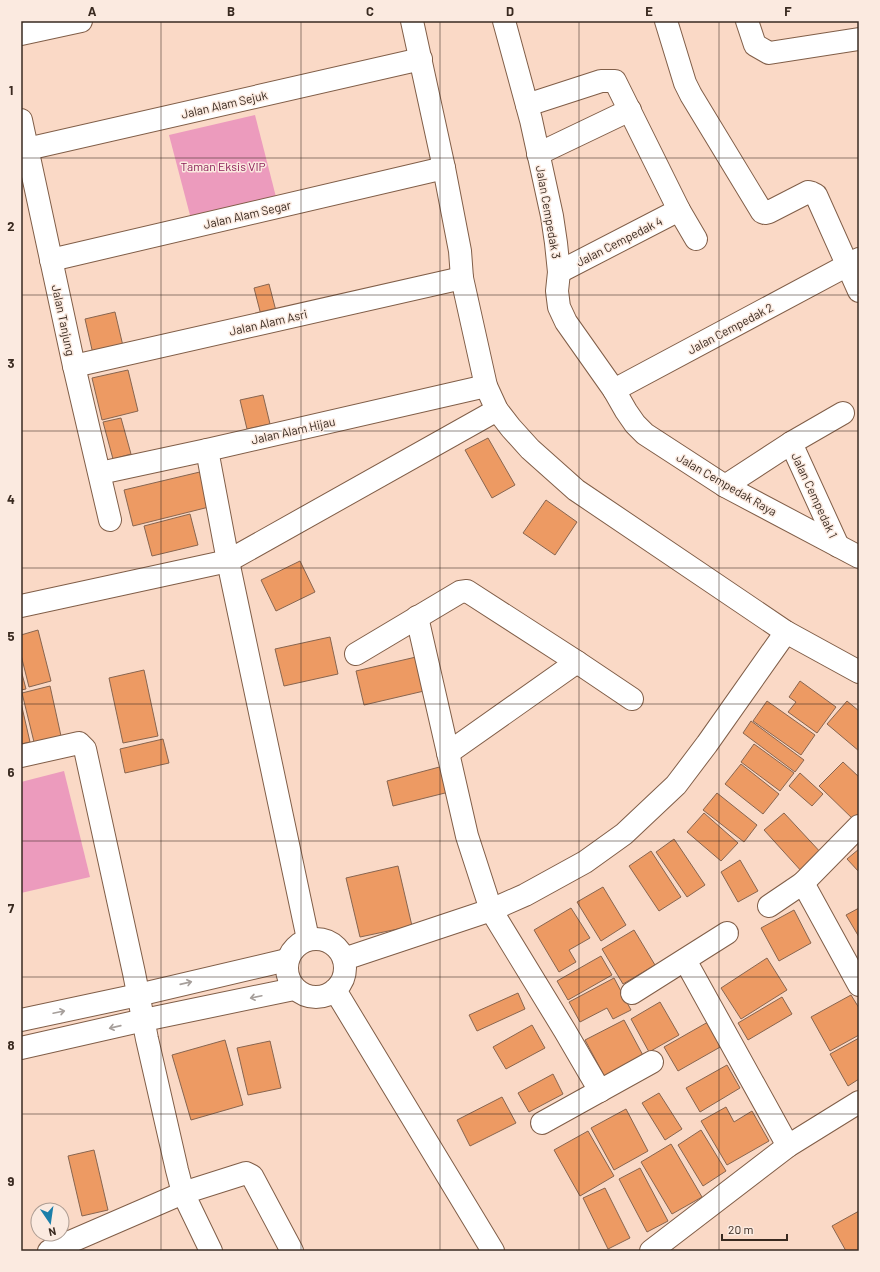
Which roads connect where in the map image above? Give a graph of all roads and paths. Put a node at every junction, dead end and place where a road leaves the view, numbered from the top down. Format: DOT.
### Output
graph roads {
  1 [pos="81,21"];
  2 [pos="412,21"];
  3 [pos="504,21"];
  4 [pos="666,21"];
  5 [pos="747,21"];
  6 [pos="21,34"];
  7 [pos="859,38"];
  8 [pos="421,59"];
  9 [pos="527,105"];
  10 [pos="630,110"];
  11 [pos="21,120"];
  12 [pos="27,148"];
  13 [pos="538,154"];
  14 [pos="444,168"];
  15 [pos="679,210"];
  16 [pos="696,240"];
  17 [pos="51,260"];
  18 [pos="853,262"];
  19 [pos="559,272"];
  20 [pos="462,278"];
  21 [pos="859,291"];
  22 [pos="74,366"];
  23 [pos="486,386"];
  24 [pos="614,390"];
  25 [pos="497,410"];
  26 [pos="843,413"];
  27 [pos="791,443"];
  28 [pos="207,450"];
  29 [pos="100,473"];
  30 [pos="725,486"];
  31 [pos="110,520"];
  32 [pos="838,546"];
  33 [pos="859,557"];
  34 [pos="228,561"];
  35 [pos="21,606"];
  36 [pos="417,617"];
  37 [pos="786,632"];
  38 [pos="356,654"];
  39 [pos="578,662"];
  40 [pos="859,672"];
  41 [pos="632,699"];
  42 [pos="448,753"];
  43 [pos="21,756"];
  44 [pos="859,826"];
  45 [pos="803,883"];
  46 [pos="769,906"];
  47 [pos="491,910"];
  48 [pos="727,933"];
  49 [pos="308,939"];
  50 [pos="344,959"];
  51 [pos="286,960"];
  52 [pos="685,960"];
  53 [pos="859,985"];
  54 [pos="294,989"];
  55 [pos="335,990"];
  56 [pos="632,993"];
  57 [pos="138,994"];
  58 [pos="21,1020"];
  59 [pos="144,1020"];
  60 [pos="21,1048"];
  61 [pos="652,1062"];
  62 [pos="600,1091"];
  63 [pos="859,1102"];
  64 [pos="542,1123"];
  65 [pos="788,1146"];
  66 [pos="183,1193"];
  67 [pos="660,1248"];
  68 [pos="49,1251"];
  69 [pos="211,1251"];
  70 [pos="292,1251"];
  71 [pos="493,1251"];
  1 -- 6 [label="street"];
  2 -- 8 [label="street"];
  3 -- 9 [label="street, Jalan Cempedak 3"];
  4 -- 18 [label="street"];
  5 -- 7 [label="street"];
  8 -- 12 [label="street, Jalan Alam Sejuk"];
  8 -- 14 [label="street"];
  9 -- 10 [label="street"];
  9 -- 13 [label="street, Jalan Cempedak 3"];
  10 -- 13 [label="street"];
  10 -- 15 [label="street"];
  11 -- 12 [label="street, Jalan Tanjung"];
  12 -- 17 [label="street, Jalan Tanjung"];
  13 -- 19 [label="street, Jalan Cempedak 3"];
  14 -- 17 [label="street, Jalan Alam Segar"];
  14 -- 20 [label="street"];
  15 -- 16 [label="street"];
  15 -- 19 [label="street, Jalan Cempedak 4"];
  17 -- 22 [label="street, Jalan Tanjung"];
  18 -- 21 [label="street"];
  18 -- 24 [label="street, Jalan Cempedak 2"];
  19 -- 24 [label="street, Jalan Cempedak 3"];
  20 -- 22 [label="street, Jalan Alam Asri"];
  20 -- 23 [label="street"];
  22 -- 29 [label="street, Jalan Tanjung"];
  23 -- 25 [label="street"];
  23 -- 28 [label="street, Jalan Alam Hijau"];
  24 -- 30 [label="street, Jalan Cempedak Raya"];
  25 -- 34 [label="street"];
  25 -- 37 [label="street"];
  26 -- 27 [label="street, Jalan Cempedak 1"];
  27 -- 30 [label="street, Jalan Cempedak 1"];
  27 -- 32 [label="street, Jalan Cempedak 1"];
  28 -- 29 [label="street, Jalan Alam Hijau"];
  28 -- 34 [label="street"];
  29 -- 31 [label="street, Jalan Tanjung"];
  30 -- 32 [label="street, Jalan Cempedak Raya"];
  32 -- 33 [label="street, Jalan Cempedak Raya"];
  34 -- 35 [label="street"];
  34 -- 49 [label="street"];
  36 -- 38 [label="street"];
  36 -- 39 [label="street"];
  36 -- 42 [label="street"];
  37 -- 40 [label="street"];
  37 -- 47 [label="street"];
  39 -- 41 [label="street"];
  39 -- 42 [label="street"];
  42 -- 47 [label="street"];
  43 -- 57 [label="street"];
  44 -- 45 [label="street"];
  45 -- 46 [label="street"];
  45 -- 53 [label="street"];
  47 -- 50 [label="street"];
  47 -- 62 [label="street"];
  48 -- 52 [label="street"];
  49 -- 50 [label="street"];
  49 -- 51 [label="street"];
  50 -- 55 [label="street"];
  51 -- 54 [label="street"];
  57 -- 51 [label="street, one-way"];
  52 -- 56 [label="street"];
  52 -- 65 [label="street"];
  54 -- 55 [label="street"];
  54 -- 59 [label="street, one-way"];
  55 -- 71 [label="street"];
  58 -- 57 [label="street, one-way"];
  57 -- 59 [label="street"];
  59 -- 60 [label="street, one-way"];
  59 -- 66 [label="street"];
  61 -- 62 [label="street"];
  62 -- 64 [label="street"];
  63 -- 65 [label="street"];
  65 -- 67 [label="street"];
  66 -- 68 [label="street"];
  66 -- 69 [label="street"];
  66 -- 70 [label="street"];
}
